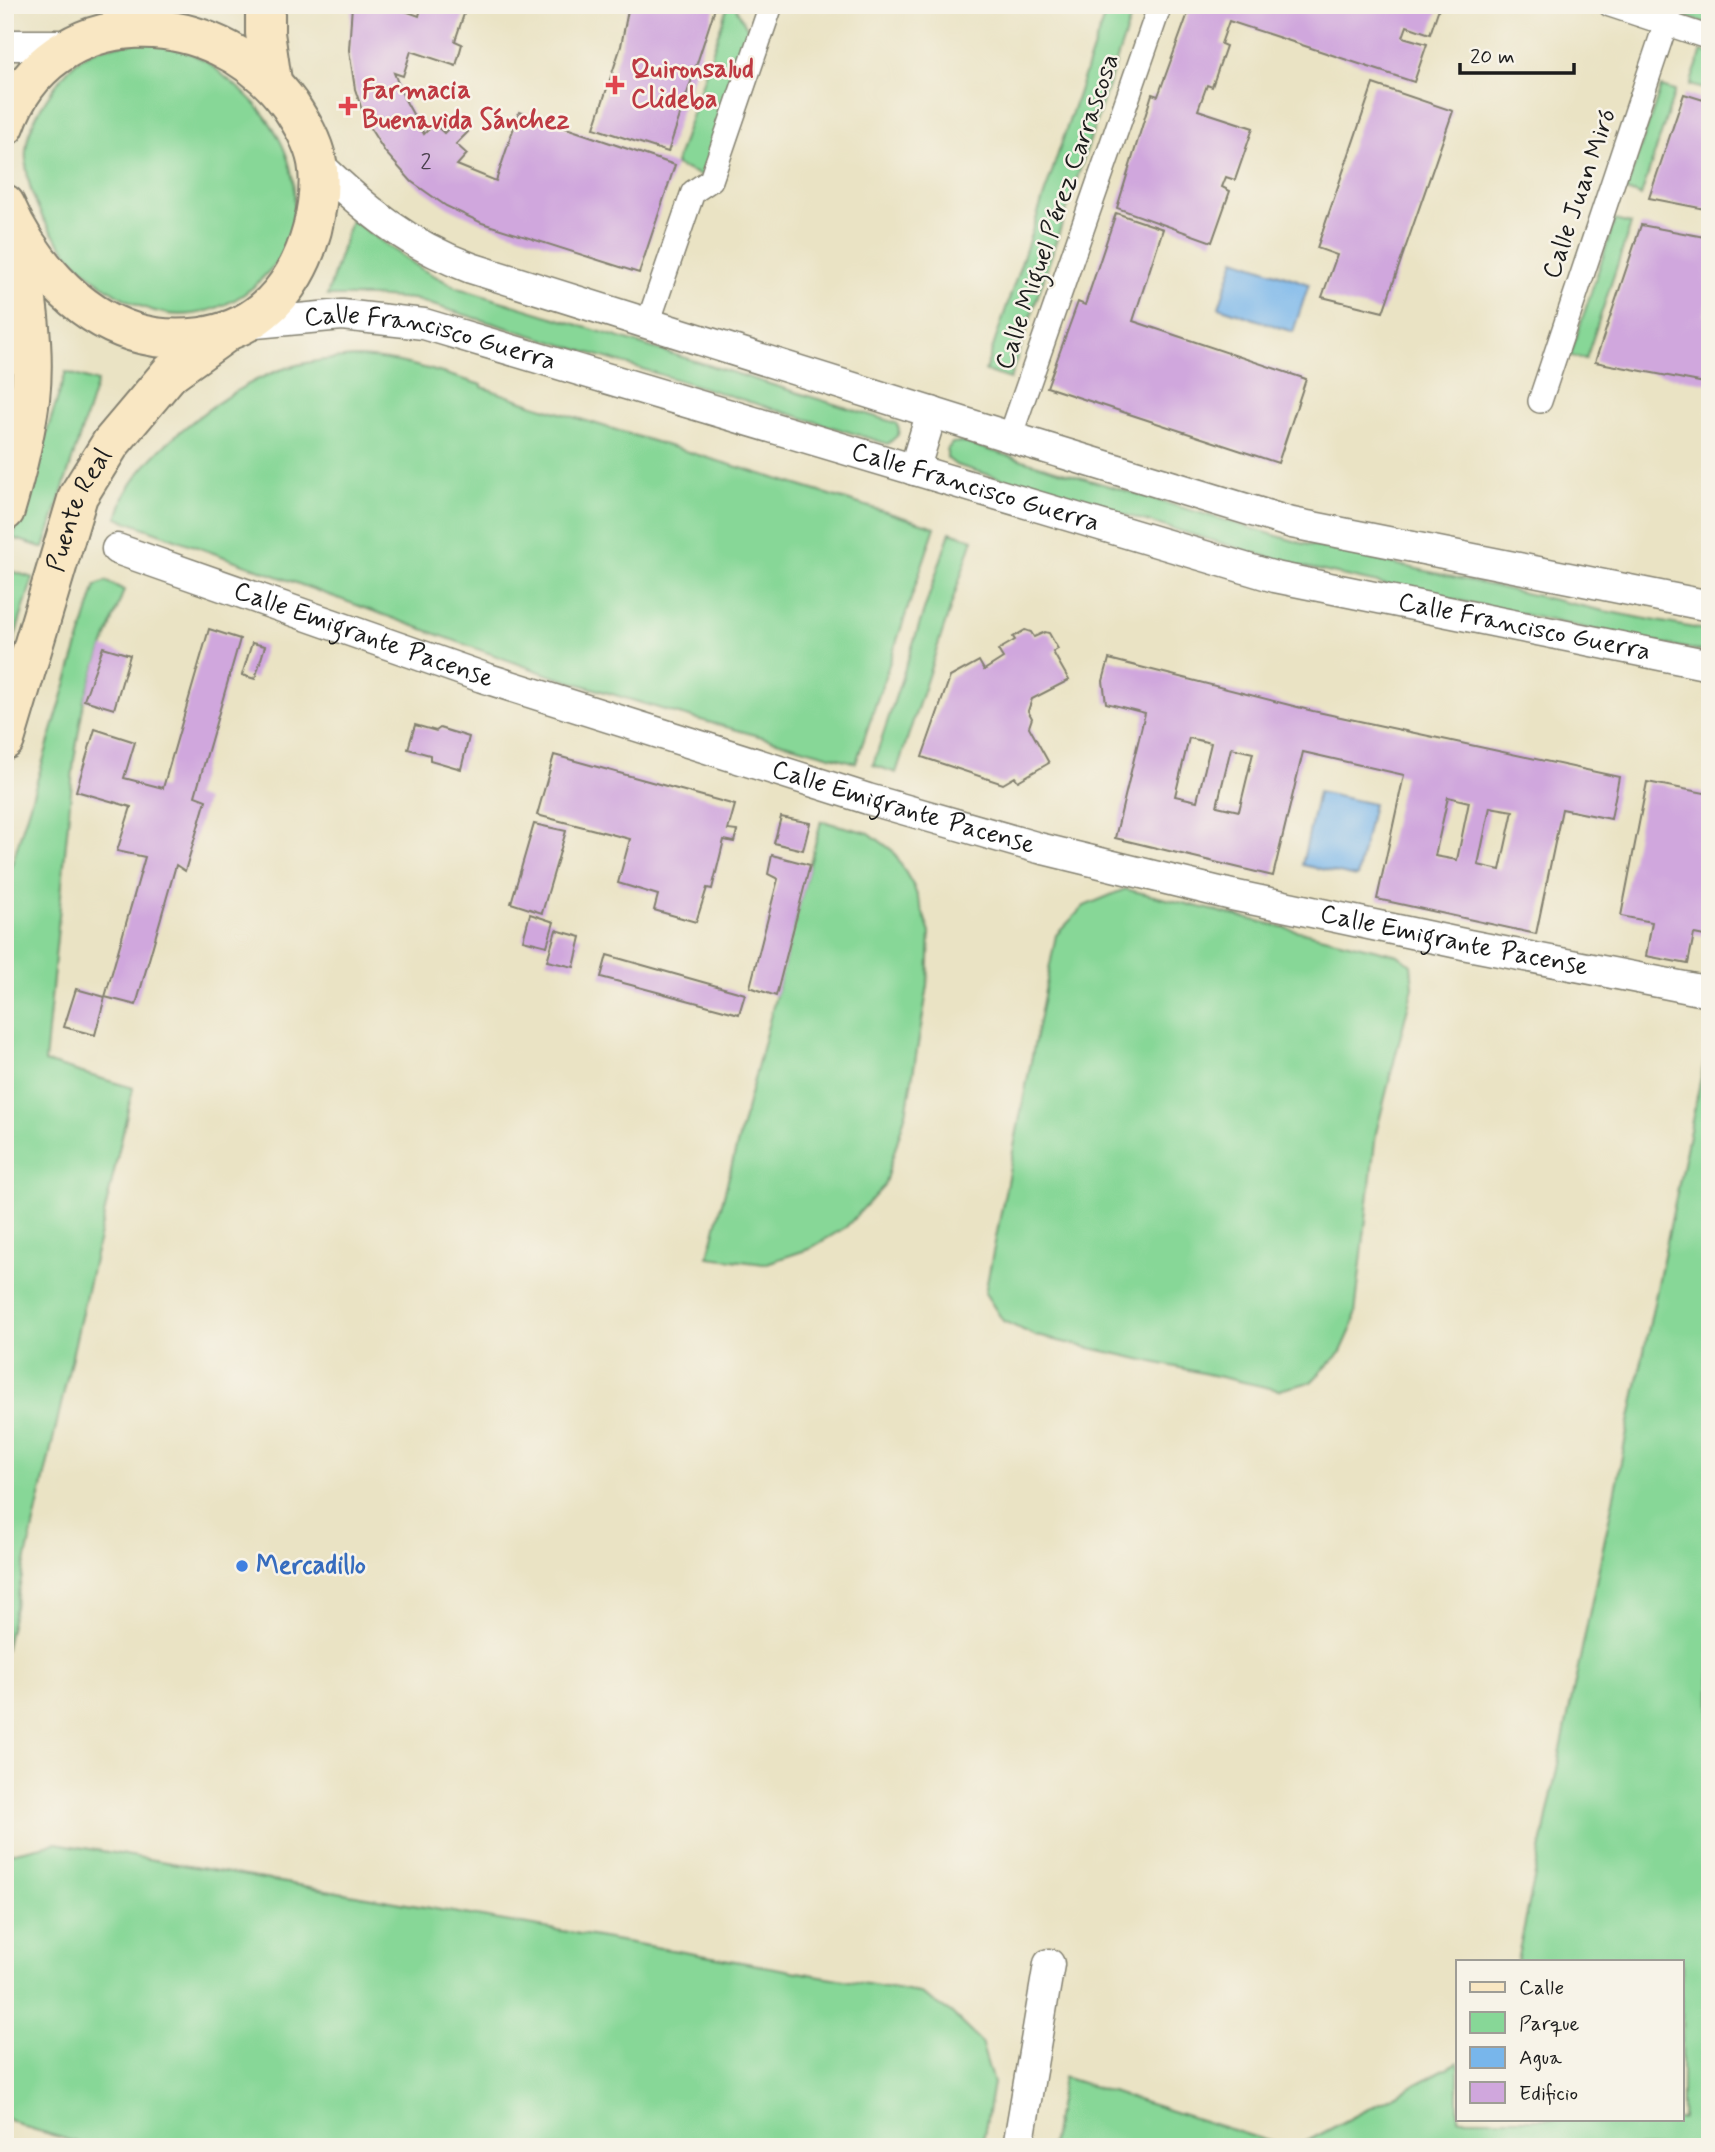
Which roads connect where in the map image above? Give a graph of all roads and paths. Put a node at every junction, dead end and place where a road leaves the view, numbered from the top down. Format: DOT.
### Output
graph roads {
  1 [pos="265,5"];
  2 [pos="771,5"];
  3 [pos="1160,5"];
  4 [pos="1610,5"];
  5 [pos="115,14"];
  6 [pos="1669,15"];
  7 [pos="1710,38"];
  8 [pos="5,45"];
  9 [pos="57,45"];
  10 [pos="272,81"];
  11 [pos="5,126"];
  12 [pos="317,163"];
  13 [pos="10,214"];
  14 [pos="648,323"];
  15 [pos="237,327"];
  16 [pos="1540,401"];
  17 [pos="932,412"];
  18 [pos="1010,437"];
  19 [pos="914,470"];
  20 [pos="5,510"];
  21 [pos="117,549"];
  22 [pos="1710,606"];
  23 [pos="1710,665"];
  24 [pos="5,740"];
  25 [pos="1710,992"];
  26 [pos="1049,1964"];
  27 [pos="1018,2147"];
  1 -- 10 [label="main road"];
  2 -- 14 [label="street"];
  3 -- 18 [label="street, Calle Miguel Pérez Carrascosa"];
  4 -- 6 [label="street"];
  5 -- 9 [label="main road, Puente Real"];
  5 -- 10 [label="main road, Puente Real"];
  6 -- 7 [label="street"];
  6 -- 16 [label="street, Calle Juan Miró"];
  8 -- 9 [label="street"];
  9 -- 11 [label="main road, Puente Real"];
  10 -- 12 [label="main road, Puente Real"];
  12 -- 14 [label="street"];
  12 -- 15 [label="main road, Puente Real"];
  13 -- 15 [label="main road"];
  13 -- 20 [label="main road"];
  14 -- 17 [label="street"];
  15 -- 19 [label="street, Calle Francisco Guerra"];
  15 -- 24 [label="main road, Puente Real"];
  17 -- 18 [label="street"];
  17 -- 19 [label="street"];
  18 -- 22 [label="street"];
  19 -- 23 [label="street, Calle Francisco Guerra"];
  21 -- 25 [label="street, Calle Emigrante Pacense"];
  26 -- 27 [label="street"];
}
